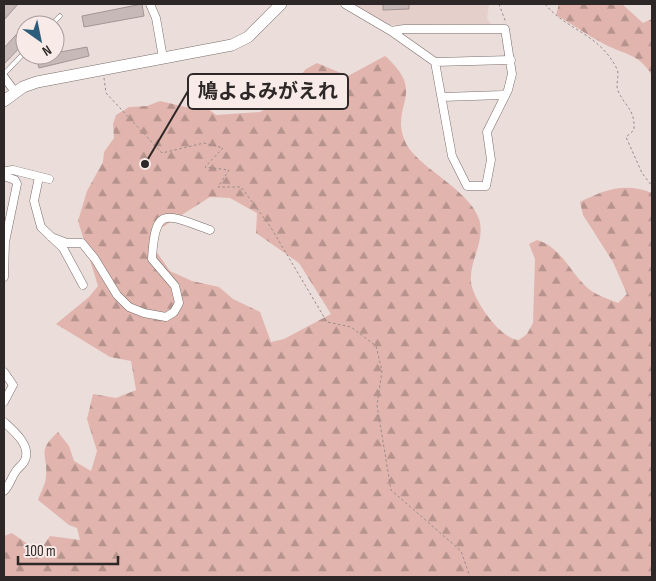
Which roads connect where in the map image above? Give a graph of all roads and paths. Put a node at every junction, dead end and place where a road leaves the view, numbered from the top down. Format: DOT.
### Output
graph roads {
  1 [pos="150,4"];
  2 [pos="281,4"];
  3 [pos="345,4"];
  4 [pos="498,4"];
  5 [pos="546,4"];
  6 [pos="505,29"];
  7 [pos="391,31"];
  8 [pos="163,58"];
  9 [pos="511,60"];
  10 [pos="435,62"];
  11 [pos="15,63"];
  12 [pos="102,70"];
  13 [pos="4,75"];
  14 [pos="15,92"];
  15 [pos="503,96"];
  16 [pos="442,97"];
  17 [pos="4,102"];
  18 [pos="4,171"];
  19 [pos="4,176"];
  20 [pos="38,177"];
  21 [pos="49,179"];
  22 [pos="652,186"];
  23 [pos="210,230"];
  24 [pos="51,237"];
  25 [pos="4,256"];
  26 [pos="4,277"];
  27 [pos="83,285"];
  28 [pos="4,372"];
  29 [pos="4,402"];
  30 [pos="4,422"];
  31 [pos="4,491"];
  32 [pos="470,577"];
  1 -- 8 [label="street"];
  2 -- 8 [label="street"];
  3 -- 7 [label="street"];
  4 -- 6 [label="path"];
  5 -- 22 [label="path"];
  6 -- 7 [label="street"];
  6 -- 9 [label="street"];
  7 -- 10 [label="street"];
  8 -- 12 [label="street"];
  9 -- 10 [label="street"];
  9 -- 15 [label="street"];
  10 -- 16 [label="street"];
  11 -- 13 [label="lane"];
  12 -- 14 [label="street"];
  12 -- 32 [label="path"];
  13 -- 14 [label="street"];
  14 -- 17 [label="street"];
  15 -- 16 [label="street"];
  15 -- 16 [label="street"];
  18 -- 20 [label="street"];
  19 -- 25 [label="street"];
  20 -- 21 [label="street"];
  20 -- 24 [label="street"];
  23 -- 24 [label="street"];
  24 -- 27 [label="street"];
  25 -- 26 [label="street"];
  28 -- 29 [label="street"];
  30 -- 31 [label="street"];
}
